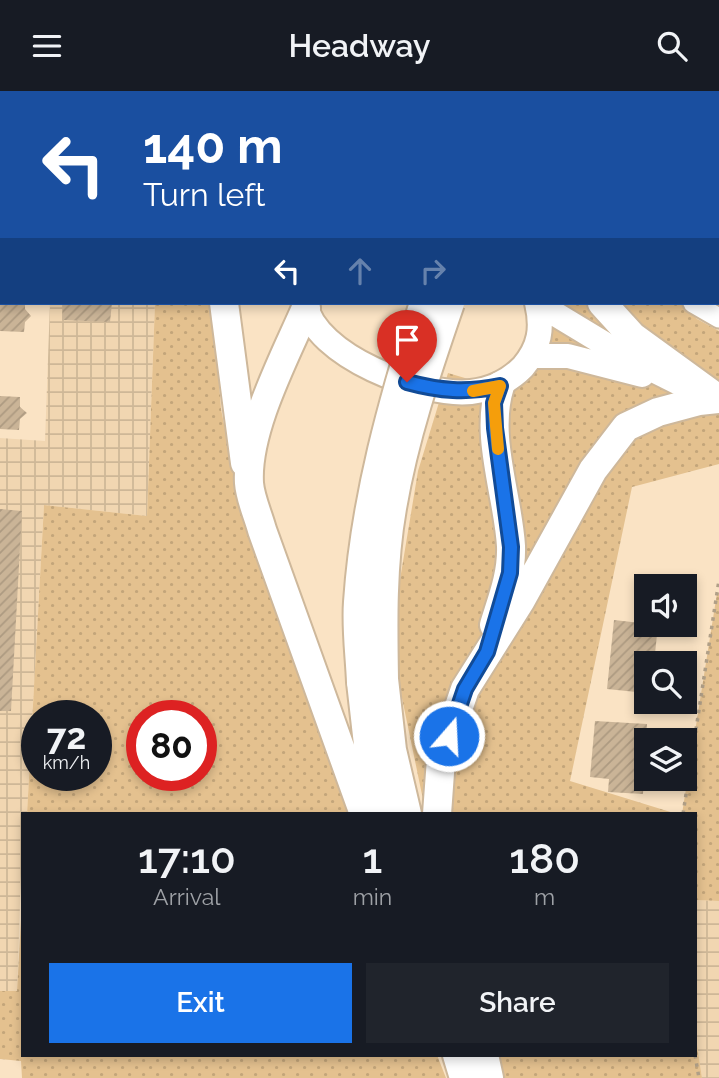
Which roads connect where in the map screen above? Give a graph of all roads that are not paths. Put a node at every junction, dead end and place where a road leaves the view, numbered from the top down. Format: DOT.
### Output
graph roads {
  1 [pos="225,305"];
  2 [pos="305,305"];
  3 [pos="423,305"];
  4 [pos="449,305"];
  5 [pos="537,305"];
  6 [pos="540,305"];
  7 [pos="603,305"];
  8 [pos="696,305"];
  9 [pos="719,318"];
  10 [pos="533,356"];
  11 [pos="500,386"];
  12 [pos="685,386"];
  13 [pos="717,397"];
  14 [pos="249,484"];
  15 [pos="487,652"];
  16 [pos="372,680"];
  17 [pos="363,812"];
  18 [pos="382,812"];
  19 [pos="407,812"];
  20 [pos="437,812"];
  21 [pos="458,1057"];
  22 [pos="484,1057"];
  23 [pos="464,1078"];
  24 [pos="489,1078"];
  1 -- 14 [label="highway"];
  2 -- 11 [label="main road"];
  2 -- 14 [label="highway"];
  3 -- 16 [label="highway, bridge"];
  4 -- 16 [label="highway, bridge"];
  5 -- 10 [label="main road"];
  6 -- 12 [label="main road"];
  7 -- 13 [label="highway"];
  8 -- 9 [label="lane"];
  10 -- 11 [label="main road"];
  10 -- 12 [label="main road"];
  11 -- 15 [label="highway"];
  12 -- 13 [label="main road"];
  13 -- 15 [label="highway"];
  14 -- 17 [label="highway"];
  15 -- 20 [label="highway"];
  16 -- 18 [label="highway"];
  16 -- 19 [label="highway"];
  21 -- 23 [label="highway"];
  22 -- 24 [label="highway"];
}
